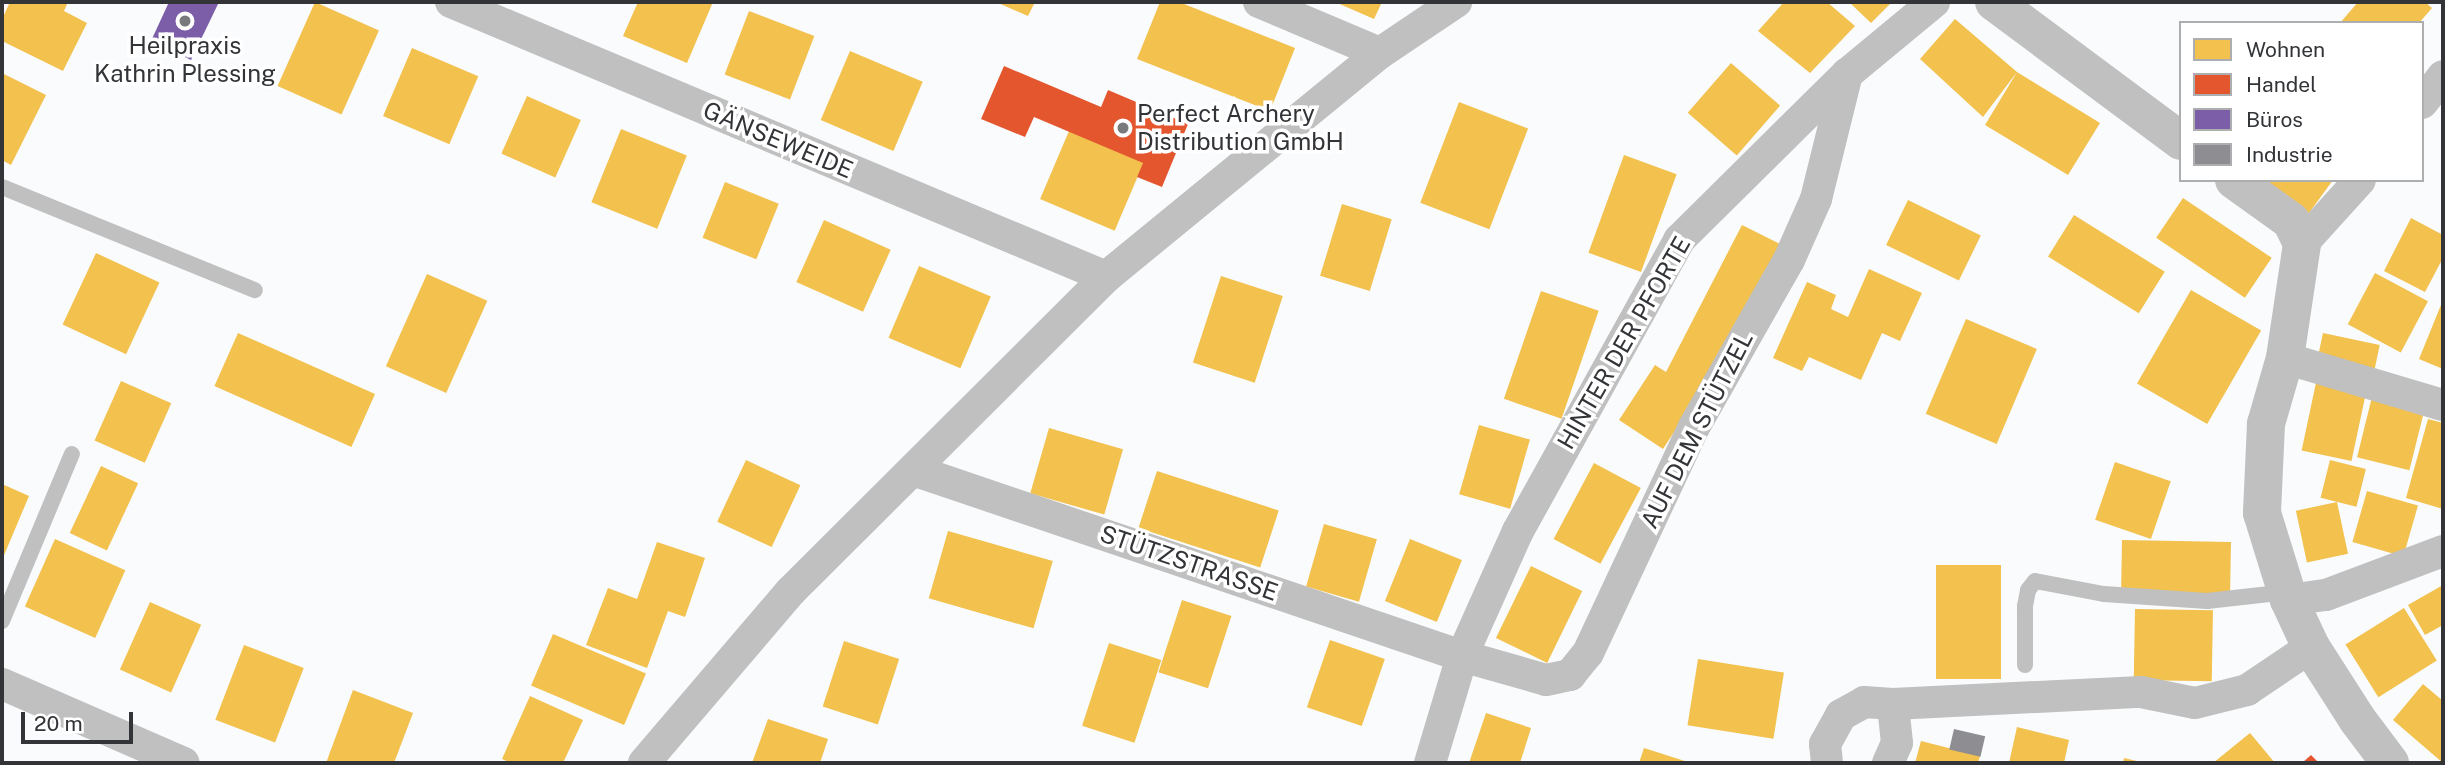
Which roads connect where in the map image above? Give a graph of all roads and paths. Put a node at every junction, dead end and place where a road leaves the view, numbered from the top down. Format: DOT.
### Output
graph roads {
  1 [pos="451,2"];
  2 [pos="1259,2"];
  3 [pos="1457,2"];
  4 [pos="1934,2"];
  5 [pos="1994,2"];
  6 [pos="1380,53"];
  7 [pos="1847,74"];
  8 [pos="2443,76"];
  9 [pos="2424,100"];
  10 [pos="2179,140"];
  11 [pos="2237,182"];
  12 [pos="2358,182"];
  13 [pos="2,187"];
  14 [pos="2302,244"];
  15 [pos="1106,278"];
  16 [pos="255,290"];
  17 [pos="2285,358"];
  18 [pos="2443,405"];
  19 [pos="72,454"];
  20 [pos="916,471"];
  21 [pos="2443,551"];
  22 [pos="2288,596"];
  23 [pos="2,621"];
  24 [pos="2311,648"];
  25 [pos="1462,656"];
  26 [pos="2025,665"];
  27 [pos="2,684"];
  28 [pos="1893,705"];
  29 [pos="184,763"];
  30 [pos="644,763"];
  31 [pos="1430,763"];
  32 [pos="1827,763"];
  33 [pos="1888,763"];
  34 [pos="2390,763"];
  1 -- 15 [label="street, GÄNSEWEIDE"];
  2 -- 6 [label="street"];
  3 -- 6 [label="street"];
  4 -- 7 [label="street, HINTER DER PFORTE"];
  5 -- 10 [label="street"];
  6 -- 15 [label="street"];
  7 -- 25 [label="street, HINTER DER PFORTE"];
  7 -- 25 [label="street, AUF DEM STÜTZEL"];
  8 -- 9 [label="street"];
  11 -- 14 [label="street"];
  12 -- 14 [label="street"];
  13 -- 16 [label="lane"];
  14 -- 17 [label="street"];
  15 -- 20 [label="street"];
  17 -- 18 [label="street"];
  17 -- 22 [label="street"];
  19 -- 23 [label="lane"];
  20 -- 25 [label="street, STÜTZSTRASSE"];
  20 -- 30 [label="street"];
  21 -- 22 [label="street"];
  22 -- 24 [label="street"];
  22 -- 26 [label="lane"];
  24 -- 28 [label="street"];
  24 -- 34 [label="street"];
  25 -- 31 [label="street, HINTER DER PFORTE"];
  27 -- 29 [label="street"];
  28 -- 32 [label="street"];
  28 -- 33 [label="street"];
}
